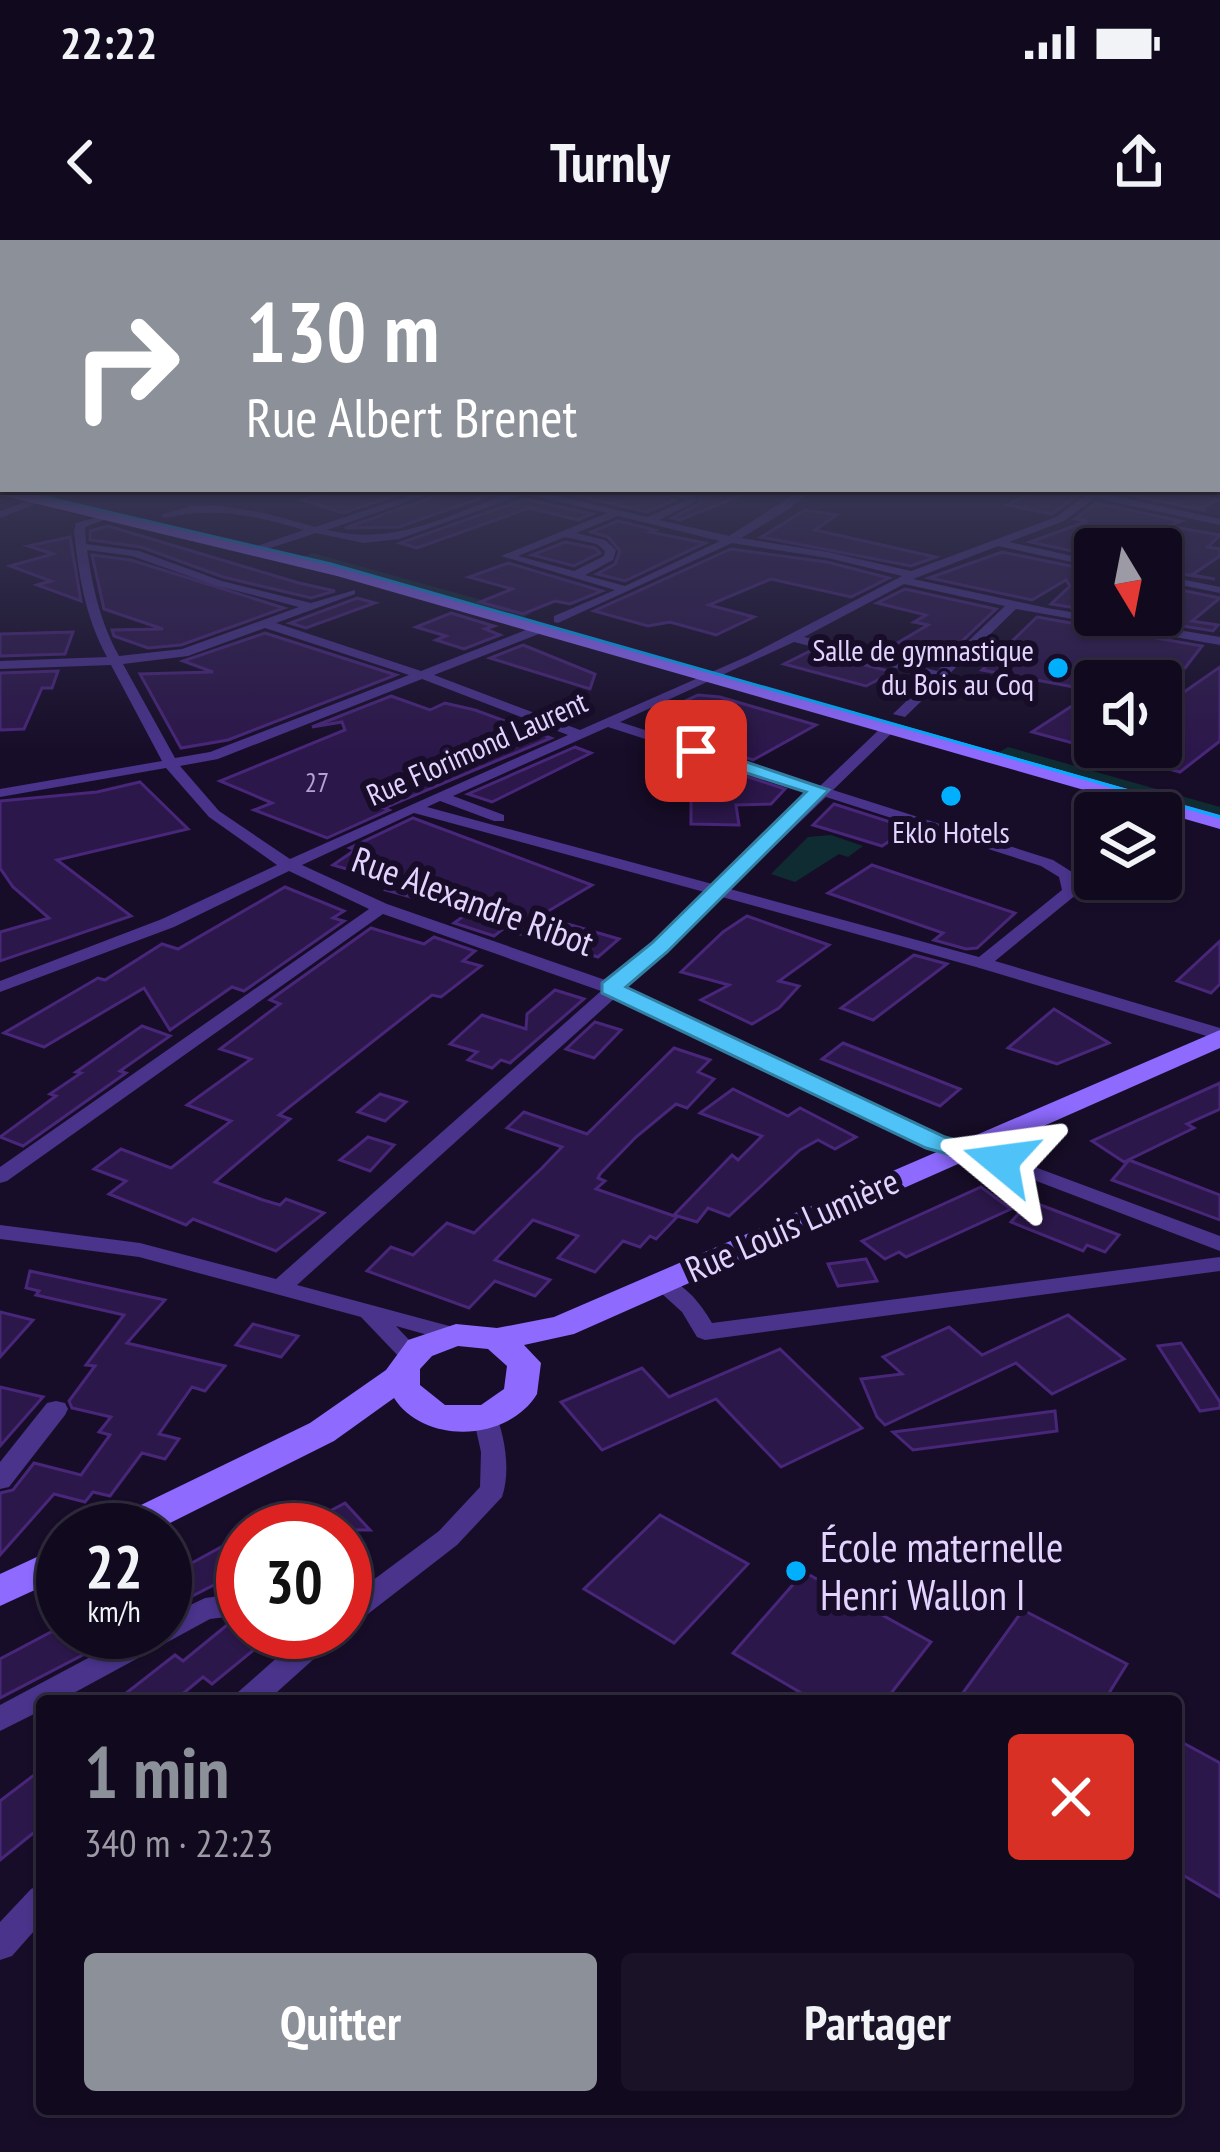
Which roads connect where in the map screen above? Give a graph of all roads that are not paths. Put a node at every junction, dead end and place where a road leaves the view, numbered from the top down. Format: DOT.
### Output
graph roads {
  1 [pos="86,574"];
  2 [pos="201,574"];
  3 [pos="342,574"];
  4 [pos="395,574"];
  5 [pos="568,574"];
  6 [pos="577,574"];
  7 [pos="655,574"];
  8 [pos="895,574"];
  9 [pos="918,574"];
  10 [pos="574,576"];
  11 [pos="908,578"];
  12 [pos="1182,582"];
  13 [pos="625,589"];
  14 [pos="1220,590"];
  15 [pos="350,592"];
  16 [pos="1013,604"];
  17 [pos="310,606"];
  18 [pos="559,619"];
  19 [pos="266,624"];
  20 [pos="540,629"];
  21 [pos="794,638"];
  22 [pos="1220,640"];
  23 [pos="111,662"];
  24 [pos="0,665"];
  25 [pos="735,666"];
  26 [pos="423,676"];
  27 [pos="941,676"];
  28 [pos="708,677"];
  29 [pos="895,721"];
  30 [pos="605,722"];
  31 [pos="579,734"];
  32 [pos="171,765"];
  33 [pos="819,790"];
  34 [pos="0,794"];
  35 [pos="440,796"];
  36 [pos="1220,802"];
  37 [pos="413,808"];
  38 [pos="1220,822"];
  39 [pos="606,859"];
  40 [pos="287,864"];
  41 [pos="716,890"];
  42 [pos="381,908"];
  43 [pos="982,963"];
  44 [pos="0,987"];
  45 [pos="610,988"];
  46 [pos="1220,1036"];
  47 [pos="963,1150"];
  48 [pos="0,1177"];
  49 [pos="0,1232"];
  50 [pos="1220,1244"];
  51 [pos="1220,1264"];
  52 [pos="661,1283"];
  53 [pos="282,1286"];
  54 [pos="371,1315"];
  55 [pos="562,1326"];
  56 [pos="456,1335"];
  57 [pos="497,1339"];
  58 [pos="524,1364"];
  59 [pos="405,1366"];
  60 [pos="56,1408"];
  61 [pos="423,1413"];
  62 [pos="485,1416"];
  63 [pos="322,1432"];
  64 [pos="0,1480"];
  65 [pos="179,1503"];
  66 [pos="36,1573"];
  67 [pos="0,1591"];
  68 [pos="372,1596"];
  69 [pos="111,1659"];
  70 [pos="294,1659"];
  71 [pos="44,1695"];
  72 [pos="254,1695"];
  73 [pos="36,1700"];
  74 [pos="0,1719"];
  75 [pos="36,1904"];
  76 [pos="4,1932"];
  1 -- 23 [label="street, Rue Alexandre Ribot"];
  2 -- 17 [label="street"];
  3 -- 20 [label="main road"];
  4 -- 18 [label="main road"];
  5 -- 10 [label="street"];
  6 -- 10 [label="street"];
  7 -- 13 [label="street"];
  8 -- 11 [label="street"];
  9 -- 11 [label="street, Rue Florimond Laurent"];
  10 -- 13 [label="street"];
  11 -- 16 [label="street"];
  11 -- 21 [label="street, Rue Florimond Laurent"];
  12 -- 14 [label="street"];
  13 -- 18 [label="street"];
  15 -- 17 [label="street"];
  16 -- 22 [label="street"];
  16 -- 27 [label="street"];
  17 -- 19 [label="street"];
  18 -- 25 [label="main road"];
  19 -- 23 [label="street"];
  19 -- 26 [label="street"];
  20 -- 26 [label="street"];
  20 -- 28 [label="main road"];
  21 -- 25 [label="street, Rue Florimond Laurent"];
  21 -- 27 [label="street"];
  23 -- 24 [label="street"];
  23 -- 32 [label="street, Rue Alexandre Ribot"];
  25 -- 28 [label="street, Rue Florimond Laurent"];
  25 -- 29 [label="main road"];
  26 -- 31 [label="street"];
  26 -- 32 [label="street"];
  27 -- 29 [label="street"];
  28 -- 29 [label="main road"];
  28 -- 30 [label="street, Rue Florimond Laurent"];
  29 -- 33 [label="street"];
  29 -- 36 [label="main road"];
  29 -- 38 [label="main road"];
  30 -- 31 [label="street, Rue Florimond Laurent"];
  30 -- 33 [label="street"];
  31 -- 35 [label="street, Rue Florimond Laurent"];
  32 -- 34 [label="street"];
  32 -- 40 [label="street, Rue Alexandre Ribot"];
  33 -- 41 [label="street"];
  33 -- 43 [label="street"];
  35 -- 37 [label="street, Rue Florimond Laurent"];
  35 -- 39 [label="street"];
  37 -- 39 [label="street"];
  37 -- 40 [label="street, Rue Florimond Laurent"];
  39 -- 41 [label="street"];
  40 -- 42 [label="street, Rue Alexandre Ribot"];
  40 -- 44 [label="street, Rue Florimond Laurent"];
  41 -- 43 [label="street"];
  41 -- 45 [label="street"];
  42 -- 45 [label="street, Rue Alexandre Ribot"];
  42 -- 48 [label="street"];
  43 -- 46 [label="street"];
  45 -- 47 [label="street, Rue Alexandre Ribot"];
  45 -- 53 [label="street"];
  46 -- 47 [label="main road, Rue Louis Lumière"];
  47 -- 50 [label="street, Rue Alexandre Ribot"];
  47 -- 52 [label="main road, Rue Louis Lumière"];
  49 -- 53 [label="street"];
  51 -- 52 [label="street"];
  52 -- 55 [label="main road, Rue Louis Lumière"];
  53 -- 54 [label="street"];
  54 -- 56 [label="street"];
  54 -- 59 [label="street"];
  55 -- 57 [label="main road, Rue Louis Lumière"];
  55 -- 58 [label="main road, Rue Louis Lumière"];
  56 -- 57 [label="main road"];
  56 -- 59 [label="main road"];
  57 -- 58 [label="main road"];
  58 -- 62 [label="main road"];
  59 -- 61 [label="main road"];
  59 -- 63 [label="main road"];
  60 -- 64 [label="street"];
  61 -- 62 [label="main road"];
  61 -- 63 [label="main road"];
  62 -- 68 [label="street"];
  63 -- 65 [label="main road"];
  66 -- 67 [label="main road"];
  69 -- 71 [label="street"];
  70 -- 72 [label="street"];
  73 -- 74 [label="street"];
  75 -- 76 [label="street"];
}
